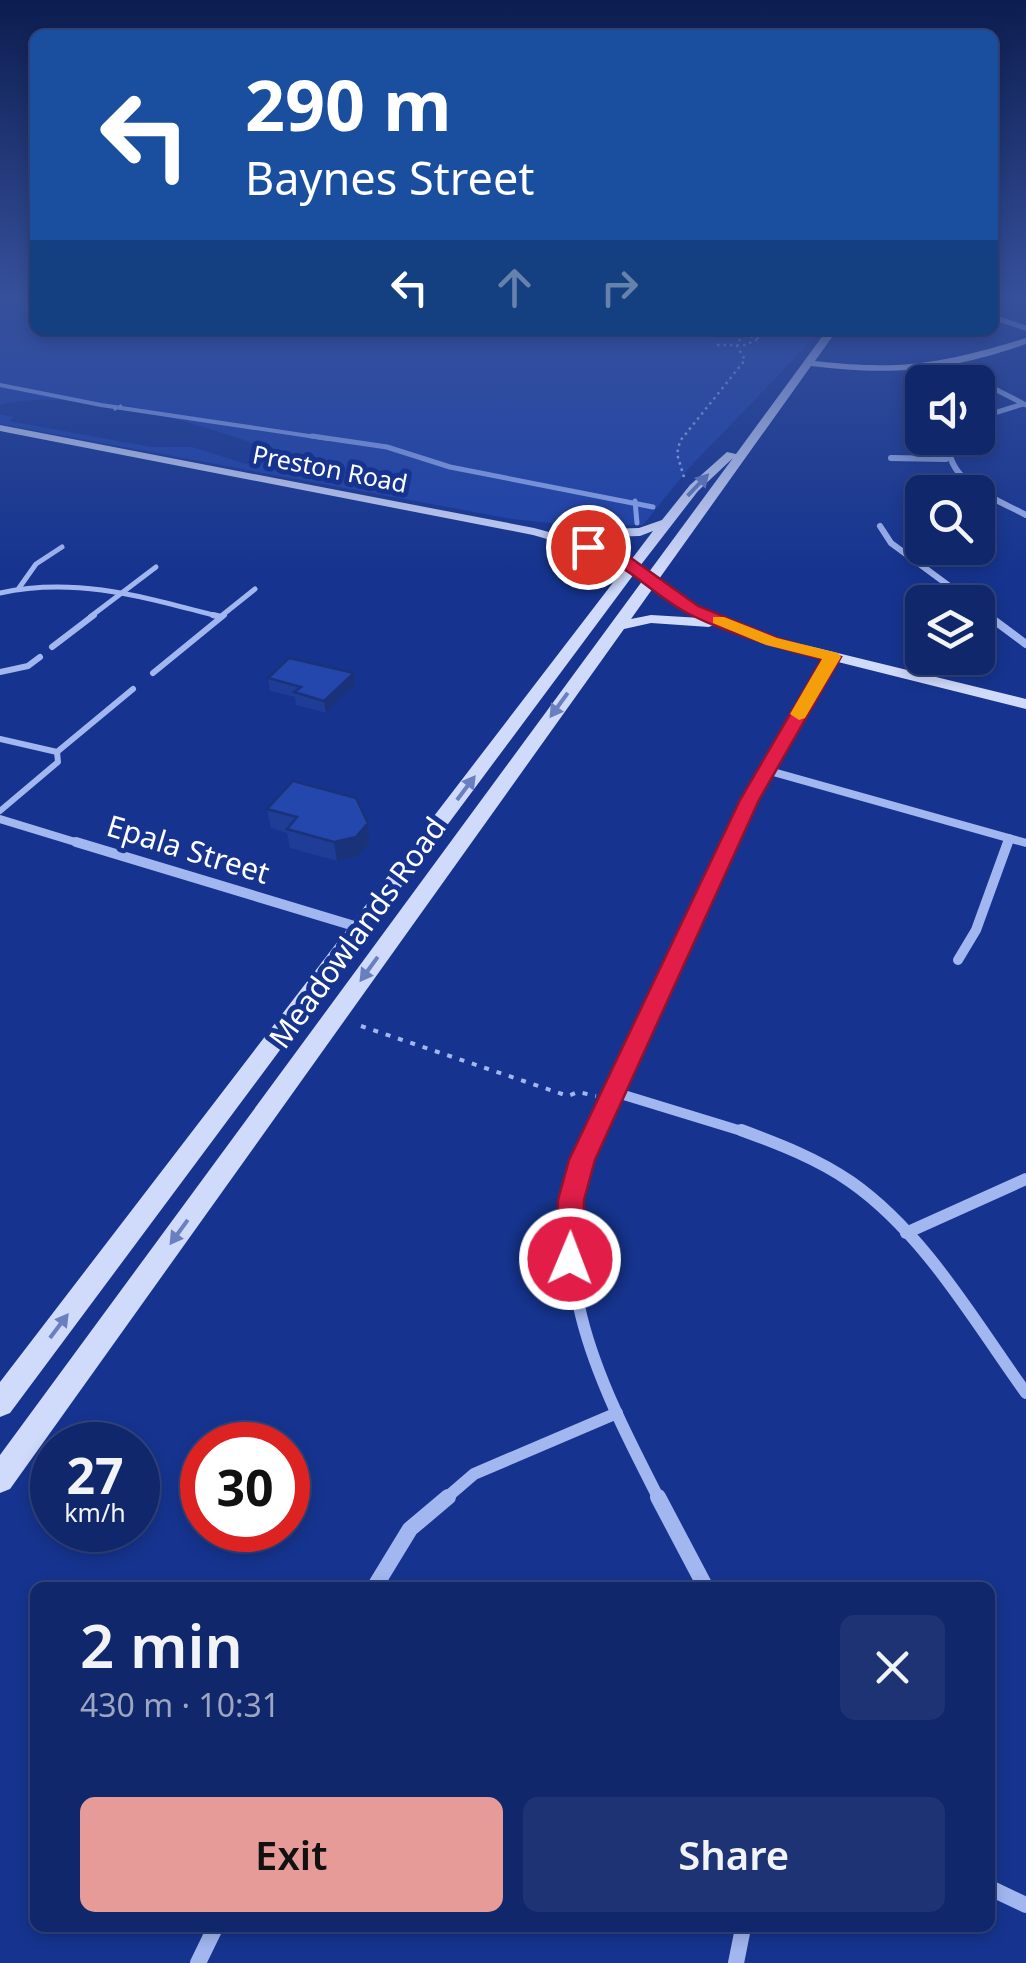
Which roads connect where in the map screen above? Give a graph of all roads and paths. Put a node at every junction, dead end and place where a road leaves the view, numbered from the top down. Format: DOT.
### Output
graph roads {
  1 [pos="722,388"];
  2 [pos="791,388"];
  3 [pos="995,389"];
  4 [pos="125,403"];
  5 [pos="1025,405"];
  6 [pos="114,410"];
  7 [pos="995,413"];
  8 [pos="766,423"];
  9 [pos="0,428"];
  10 [pos="946,455"];
  11 [pos="891,458"];
  12 [pos="946,459"];
  13 [pos="684,478"];
  14 [pos="1026,515"];
  15 [pos="668,522"];
  16 [pos="880,526"];
  17 [pos="534,532"];
  18 [pos="574,534"];
  19 [pos="62,547"];
  20 [pos="646,567"];
  21 [pos="156,568"];
  22 [pos="947,585"];
  23 [pos="19,588"];
  24 [pos="256,589"];
  25 [pos="123,592"];
  26 [pos="0,593"];
  27 [pos="221,617"];
  28 [pos="995,621"];
  29 [pos="726,623"];
  30 [pos="616,626"];
  31 [pos="1026,644"];
  32 [pos="52,647"];
  33 [pos="832,657"];
  34 [pos="40,658"];
  35 [pos="0,672"];
  36 [pos="153,673"];
  37 [pos="133,689"];
  38 [pos="1026,704"];
  39 [pos="0,739"];
  40 [pos="57,752"];
  41 [pos="766,770"];
  42 [pos="0,811"];
  43 [pos="0,820"];
  44 [pos="1009,838"];
  45 [pos="1026,843"];
  46 [pos="361,928"];
  47 [pos="958,960"];
  48 [pos="362,1026"];
  49 [pos="612,1096"];
  50 [pos="1026,1179"];
  51 [pos="906,1232"];
  52 [pos="1026,1393"];
  53 [pos="0,1404"];
  54 [pos="617,1413"];
  55 [pos="0,1479"];
  56 [pos="378,1582"];
  57 [pos="703,1582"];
  58 [pos="995,1890"];
  59 [pos="1026,1905"];
  60 [pos="213,1932"];
  61 [pos="742,1932"];
  62 [pos="198,1963"];
  63 [pos="736,1963"];
  1 -- 13 [label="path"];
  2 -- 8 [label="main road, Meadowlands Road"];
  3 -- 5 [label="street"];
  4 -- 6 [label="path"];
  5 -- 7 [label="street"];
  15 -- 8 [label="main road, Meadowlands Road, one-way"];
  8 -- 20 [label="main road, Meadowlands Road"];
  9 -- 17 [label="main road, Preston Road"];
  10 -- 12 [label="street"];
  11 -- 12 [label="street"];
  12 -- 14 [label="street"];
  15 -- 18 [label="main road"];
  15 -- 20 [label="main road, Meadowlands Road"];
  16 -- 22 [label="street"];
  17 -- 18 [label="main road, Preston Road"];
  17 -- 20 [label="main road, Preston Road"];
  18 -- 20 [label="main road, Preston Road"];
  19 -- 23 [label="lane"];
  20 -- 29 [label="main road"];
  20 -- 30 [label="main road, Meadowlands Road"];
  46 -- 20 [label="main road, Meadowlands Road, one-way"];
  21 -- 25 [label="lane"];
  23 -- 25 [label="lane"];
  23 -- 26 [label="lane"];
  24 -- 27 [label="lane"];
  25 -- 27 [label="lane"];
  25 -- 32 [label="lane"];
  27 -- 36 [label="lane"];
  28 -- 31 [label="street"];
  29 -- 30 [label="main road"];
  29 -- 33 [label="main road"];
  30 -- 55 [label="main road, Meadowlands Road, one-way"];
  33 -- 38 [label="main road"];
  33 -- 41 [label="street"];
  34 -- 35 [label="lane"];
  37 -- 40 [label="lane"];
  39 -- 40 [label="lane"];
  40 -- 42 [label="lane"];
  41 -- 44 [label="street"];
  41 -- 49 [label="street"];
  43 -- 46 [label="street, Epala Street"];
  44 -- 45 [label="street"];
  44 -- 47 [label="street"];
  53 -- 46 [label="main road, Meadowlands Road, one-way"];
  48 -- 49 [label="path"];
  49 -- 51 [label="street"];
  49 -- 54 [label="street"];
  50 -- 51 [label="street"];
  51 -- 52 [label="street"];
  54 -- 56 [label="street"];
  54 -- 57 [label="street"];
  58 -- 59 [label="street"];
  60 -- 62 [label="street"];
  61 -- 63 [label="street"];
}
